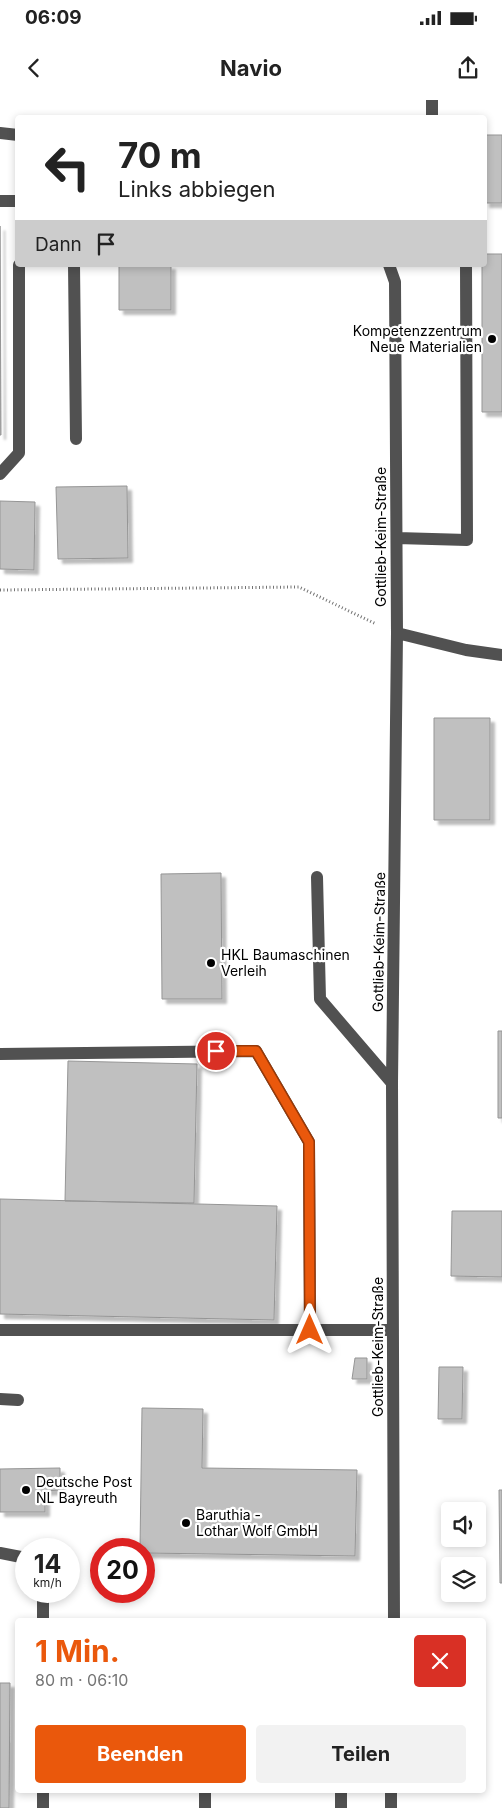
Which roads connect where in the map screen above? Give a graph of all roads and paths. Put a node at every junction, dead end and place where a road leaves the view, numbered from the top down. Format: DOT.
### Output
graph roads {
  1 [pos="432,100"];
  2 [pos="432,115"];
  3 [pos="0,132"];
  4 [pos="15,134"];
  5 [pos="0,201"];
  6 [pos="15,201"];
  7 [pos="19,267"];
  8 [pos="74,267"];
  9 [pos="390,267"];
  10 [pos="466,267"];
  11 [pos="76,440"];
  12 [pos="0,474"];
  13 [pos="397,538"];
  14 [pos="0,590"];
  15 [pos="397,633"];
  16 [pos="502,655"];
  17 [pos="317,878"];
  18 [pos="0,1054"];
  19 [pos="392,1083"];
  20 [pos="0,1330"];
  21 [pos="310,1330"];
  22 [pos="393,1330"];
  23 [pos="0,1400"];
  24 [pos="18,1400"];
  25 [pos="0,1553"];
  26 [pos="15,1556"];
  27 [pos="43,1603"];
  28 [pos="43,1618"];
  29 [pos="394,1618"];
  30 [pos="43,1793"];
  31 [pos="205,1793"];
  32 [pos="341,1793"];
  33 [pos="391,1793"];
  34 [pos="43,1808"];
  35 [pos="205,1808"];
  36 [pos="341,1808"];
  37 [pos="391,1808"];
  1 -- 2 [label="street"];
  3 -- 4 [label="street"];
  5 -- 6 [label="street"];
  7 -- 12 [label="street"];
  8 -- 11 [label="street"];
  9 -- 13 [label="street, Gottlieb-Keim-Straße"];
  10 -- 13 [label="street"];
  13 -- 15 [label="street, Gottlieb-Keim-Straße"];
  14 -- 15 [label="path"];
  15 -- 16 [label="street"];
  15 -- 19 [label="street, Gottlieb-Keim-Straße"];
  17 -- 19 [label="street"];
  18 -- 21 [label="street"];
  19 -- 22 [label="street, Gottlieb-Keim-Straße"];
  20 -- 21 [label="street"];
  21 -- 22 [label="street"];
  22 -- 29 [label="street, Gottlieb-Keim-Straße"];
  23 -- 24 [label="street"];
  25 -- 26 [label="street"];
  27 -- 28 [label="street"];
  30 -- 34 [label="street"];
  31 -- 35 [label="street"];
  32 -- 36 [label="street"];
  33 -- 37 [label="street"];
}
